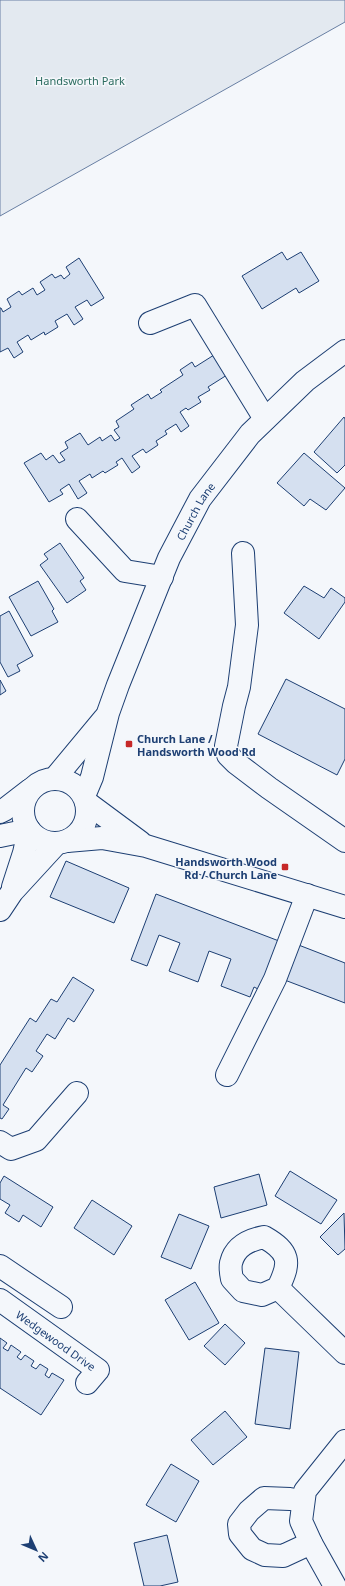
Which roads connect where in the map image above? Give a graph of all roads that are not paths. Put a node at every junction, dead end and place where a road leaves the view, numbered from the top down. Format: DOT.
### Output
graph roads {
  1 [pos="150,323"];
  2 [pos="345,351"];
  3 [pos="266,419"];
  4 [pos="77,519"];
  5 [pos="243,553"];
  6 [pos="162,577"];
  7 [pos="108,713"];
  8 [pos="55,778"];
  9 [pos="30,790"];
  10 [pos="85,799"];
  11 [pos="0,812"];
  12 [pos="29,830"];
  13 [pos="0,836"];
  14 [pos="62,842"];
  15 [pos="345,842"];
  16 [pos="146,846"];
  17 [pos="12,892"];
  18 [pos="307,895"];
  19 [pos="345,907"];
  20 [pos="0,910"];
  21 [pos="227,1075"];
  22 [pos="77,1093"];
  23 [pos="0,1142"];
  24 [pos="0,1266"];
  25 [pos="278,1288"];
  26 [pos="0,1300"];
  27 [pos="61,1307"];
  28 [pos="345,1353"];
  29 [pos="87,1383"];
  30 [pos="345,1441"];
  31 [pos="303,1501"];
  32 [pos="310,1543"];
  33 [pos="335,1586"];
  1 -- 3 [label="main road"];
  2 -- 3 [label="main road, Church Lane"];
  3 -- 6 [label="main road, Church Lane"];
  4 -- 6 [label="main road"];
  5 -- 15 [label="main road"];
  6 -- 7 [label="main road, Church Lane"];
  7 -- 8 [label="main road, Church Lane"];
  7 -- 10 [label="main road, Church Lane"];
  8 -- 9 [label="main road"];
  8 -- 10 [label="main road"];
  9 -- 11 [label="main road"];
  9 -- 12 [label="main road"];
  10 -- 14 [label="main road"];
  10 -- 16 [label="main road"];
  12 -- 13 [label="main road"];
  12 -- 14 [label="main road"];
  12 -- 17 [label="main road"];
  14 -- 16 [label="main road"];
  14 -- 17 [label="main road"];
  16 -- 18 [label="main road"];
  17 -- 20 [label="main road"];
  18 -- 19 [label="main road"];
  18 -- 21 [label="main road"];
  22 -- 23 [label="main road"];
  24 -- 27 [label="main road"];
  25 -- 28 [label="main road"];
  26 -- 29 [label="main road, Wedgewood Drive"];
  30 -- 31 [label="main road"];
  31 -- 32 [label="main road"];
  31 -- 32 [label="main road"];
  32 -- 33 [label="main road"];
}
